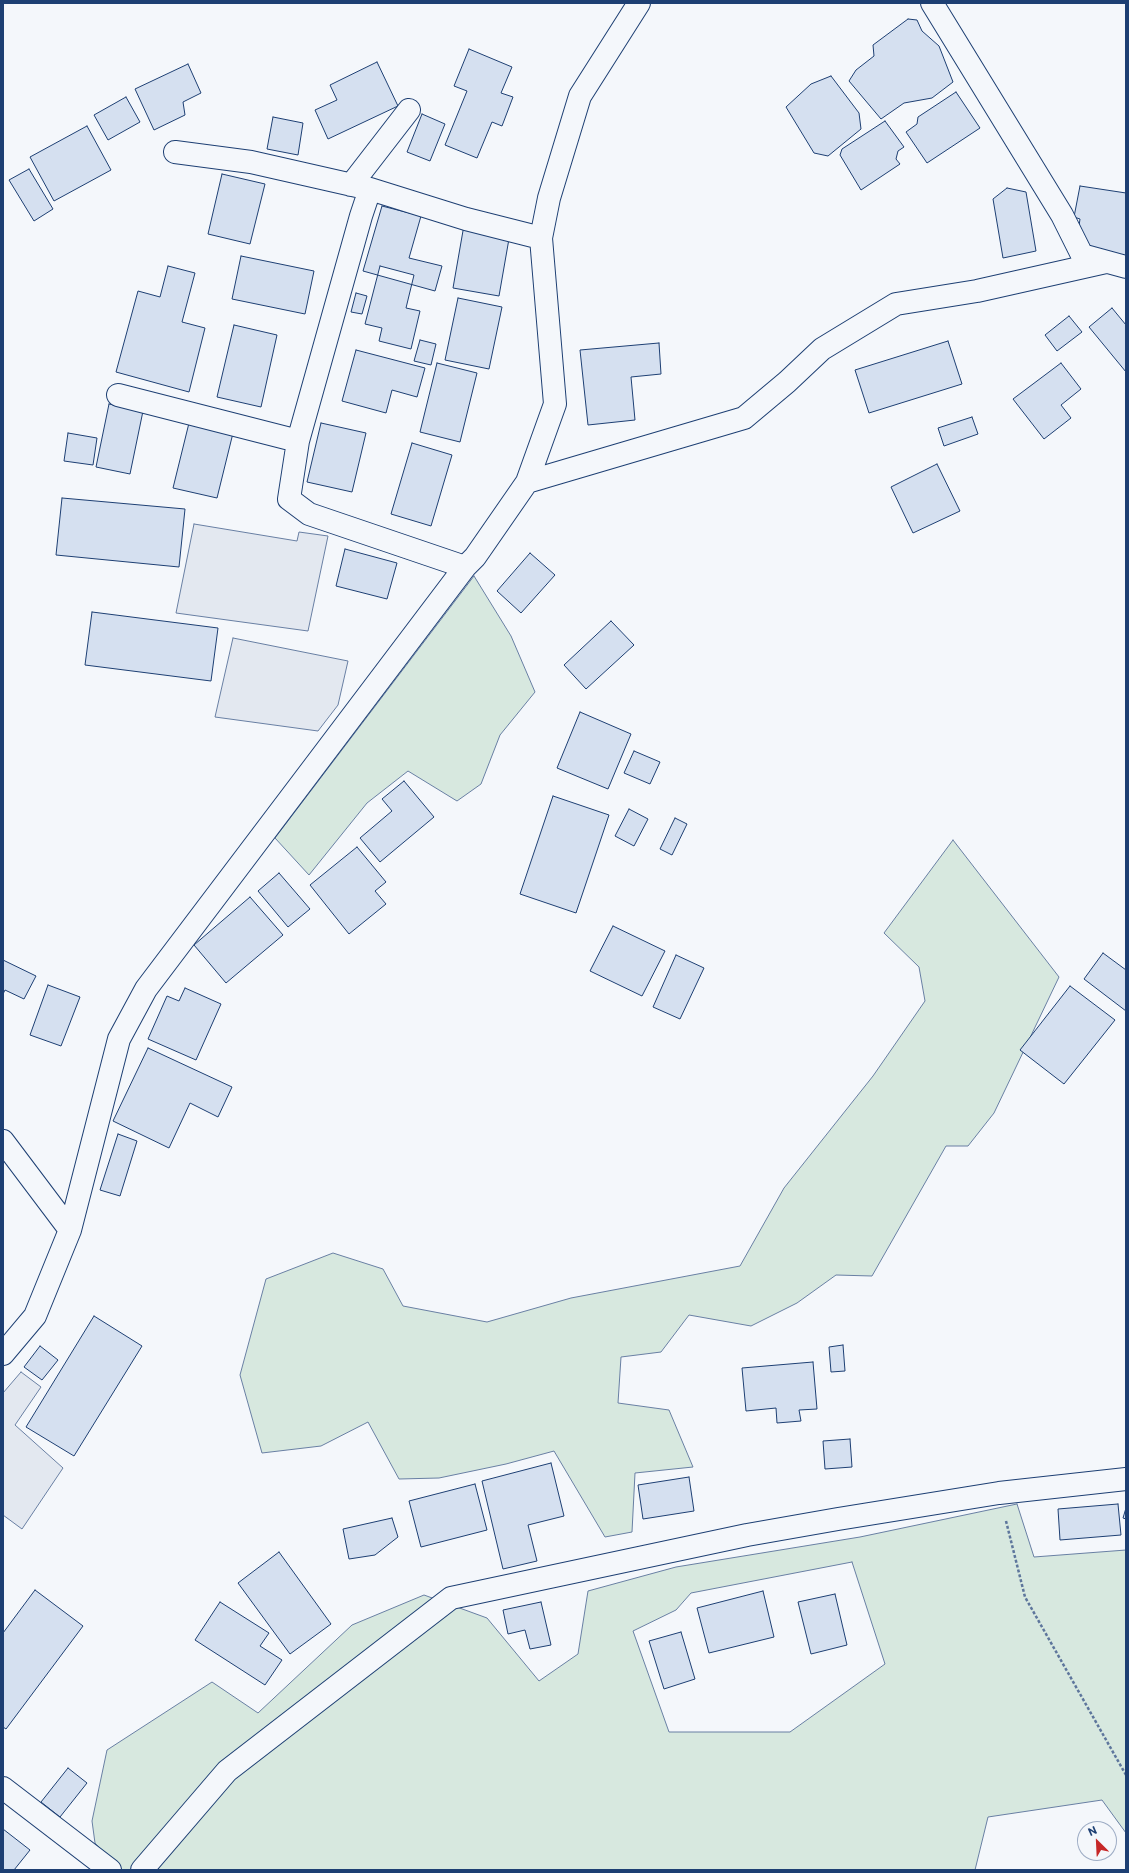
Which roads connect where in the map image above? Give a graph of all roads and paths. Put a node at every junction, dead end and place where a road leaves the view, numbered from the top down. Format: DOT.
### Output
graph roads {
  1 [pos="639,3"];
  2 [pos="932,3"];
  3 [pos="409,110"];
  4 [pos="175,152"];
  5 [pos="361,187"];
  6 [pos="541,238"];
  7 [pos="1116,265"];
  8 [pos="118,395"];
  9 [pos="298,441"];
  10 [pos="527,482"];
  11 [pos="465,567"];
  12 [pos="3,1141"];
  13 [pos="70,1230"];
  14 [pos="3,1354"];
  15 [pos="1126,1479"];
  16 [pos="999,1493"];
  17 [pos="1126,1775"];
  18 [pos="3,1788"];
  19 [pos="110,1870"];
  20 [pos="142,1870"];
  1 -- 6 [label="street"];
  2 -- 7 [label="street"];
  3 -- 5 [label="street"];
  4 -- 5 [label="street"];
  5 -- 6 [label="street"];
  5 -- 9 [label="street"];
  6 -- 10 [label="street"];
  7 -- 10 [label="street"];
  8 -- 9 [label="street"];
  9 -- 11 [label="street"];
  10 -- 11 [label="street"];
  11 -- 13 [label="street"];
  12 -- 13 [label="street"];
  13 -- 14 [label="street"];
  15 -- 16 [label="street"];
  16 -- 17 [label="path"];
  16 -- 20 [label="street"];
  18 -- 19 [label="street"];
}
